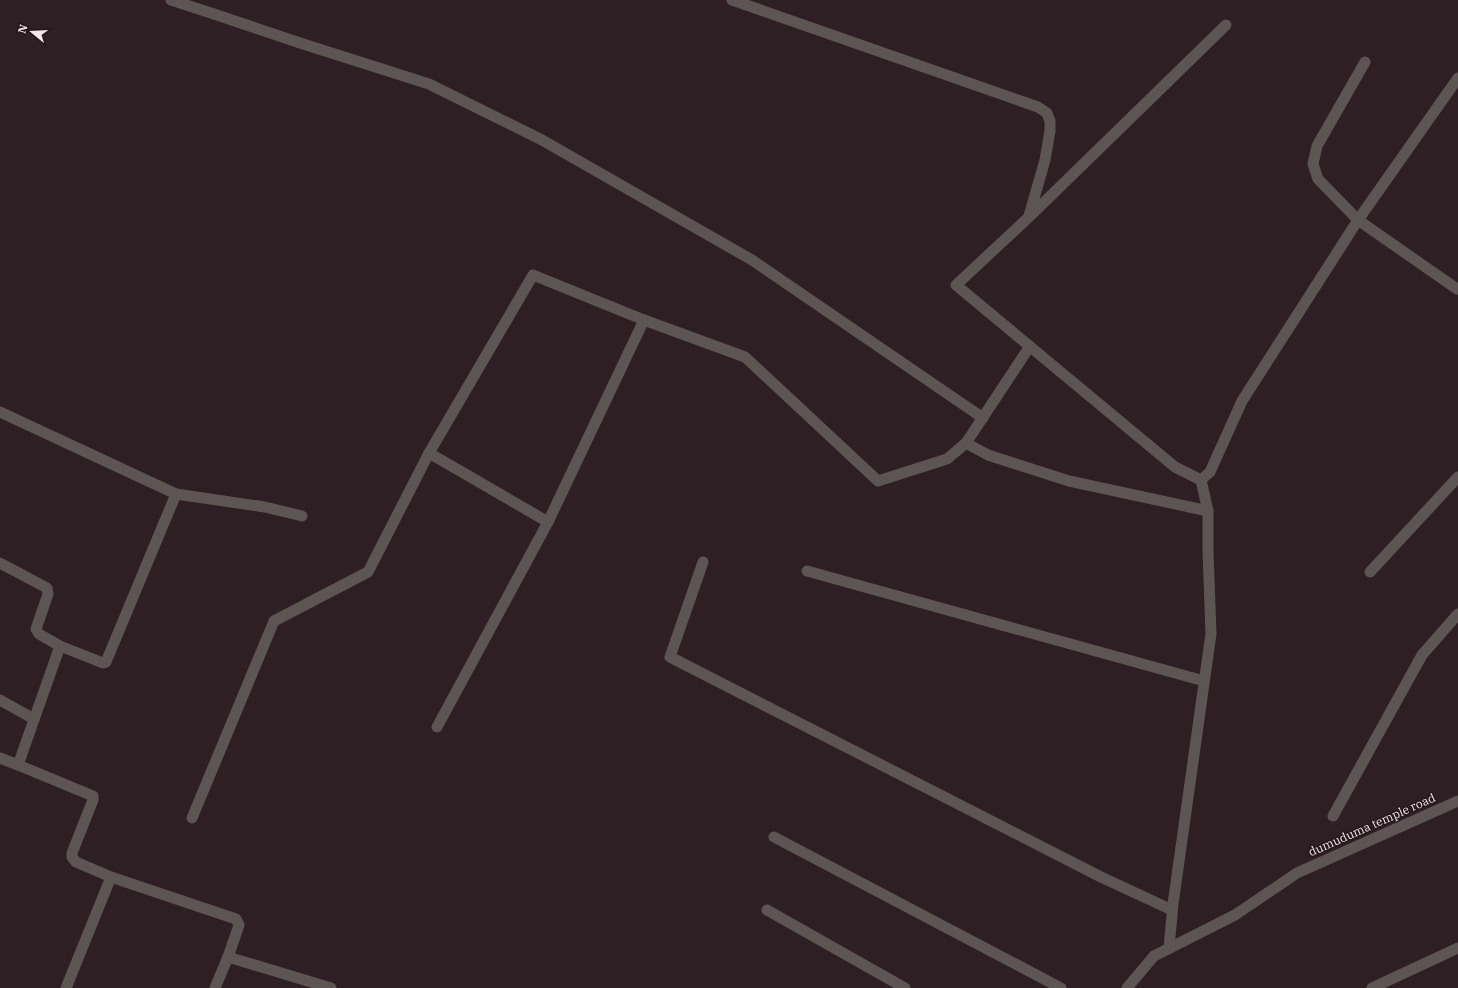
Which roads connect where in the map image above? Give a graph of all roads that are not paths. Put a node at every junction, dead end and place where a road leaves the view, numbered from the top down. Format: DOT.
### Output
graph roads {
  1 [pos="171,0"];
  2 [pos="732,0"];
  3 [pos="1226,25"];
  4 [pos="1365,62"];
  5 [pos="1458,78"];
  6 [pos="1029,217"];
  7 [pos="1358,220"];
  8 [pos="1458,289"];
  9 [pos="644,320"];
  10 [pos="1030,346"];
  11 [pos="0,412"];
  12 [pos="983,418"];
  13 [pos="966,443"];
  14 [pos="429,453"];
  15 [pos="1458,477"];
  16 [pos="1201,480"];
  17 [pos="176,494"];
  18 [pos="1208,511"];
  19 [pos="302,516"];
  20 [pos="548,522"];
  21 [pos="704,562"];
  22 [pos="0,563"];
  23 [pos="807,571"];
  24 [pos="1370,572"];
  25 [pos="1458,614"];
  26 [pos="60,646"];
  27 [pos="1204,681"];
  28 [pos="0,700"];
  29 [pos="34,719"];
  30 [pos="437,727"];
  31 [pos="0,758"];
  32 [pos="18,765"];
  33 [pos="1458,801"];
  34 [pos="1333,816"];
  35 [pos="192,818"];
  36 [pos="774,837"];
  37 [pos="111,877"];
  38 [pos="767,910"];
  39 [pos="1172,910"];
  40 [pos="1169,948"];
  41 [pos="1458,948"];
  42 [pos="228,957"];
  43 [pos="66,988"];
  44 [pos="215,988"];
  45 [pos="331,988"];
  46 [pos="905,988"];
  47 [pos="1061,988"];
  48 [pos="1127,988"];
  49 [pos="1372,988"];
  1 -- 12 [label="street"];
  2 -- 6 [label="street"];
  3 -- 6 [label="street"];
  4 -- 7 [label="street"];
  5 -- 7 [label="street"];
  6 -- 10 [label="street"];
  7 -- 8 [label="street"];
  7 -- 16 [label="street"];
  9 -- 13 [label="street"];
  9 -- 14 [label="street"];
  9 -- 20 [label="street"];
  10 -- 12 [label="street"];
  10 -- 16 [label="street"];
  11 -- 17 [label="street"];
  12 -- 13 [label="street"];
  13 -- 18 [label="street"];
  14 -- 20 [label="street"];
  14 -- 35 [label="street"];
  15 -- 24 [label="street"];
  16 -- 18 [label="street"];
  17 -- 19 [label="street"];
  17 -- 26 [label="street"];
  18 -- 27 [label="street"];
  20 -- 30 [label="street"];
  21 -- 39 [label="street"];
  22 -- 26 [label="street"];
  23 -- 27 [label="street"];
  25 -- 34 [label="street"];
  26 -- 29 [label="street"];
  27 -- 39 [label="street"];
  28 -- 29 [label="street"];
  29 -- 32 [label="street"];
  31 -- 32 [label="street"];
  32 -- 37 [label="street"];
  33 -- 40 [label="street, dumuduma temple road"];
  36 -- 47 [label="street"];
  37 -- 42 [label="street"];
  37 -- 43 [label="street"];
  38 -- 46 [label="street"];
  39 -- 40 [label="street"];
  40 -- 48 [label="street, dumuduma temple road"];
  41 -- 49 [label="street"];
  42 -- 44 [label="street"];
  42 -- 45 [label="street"];
}
